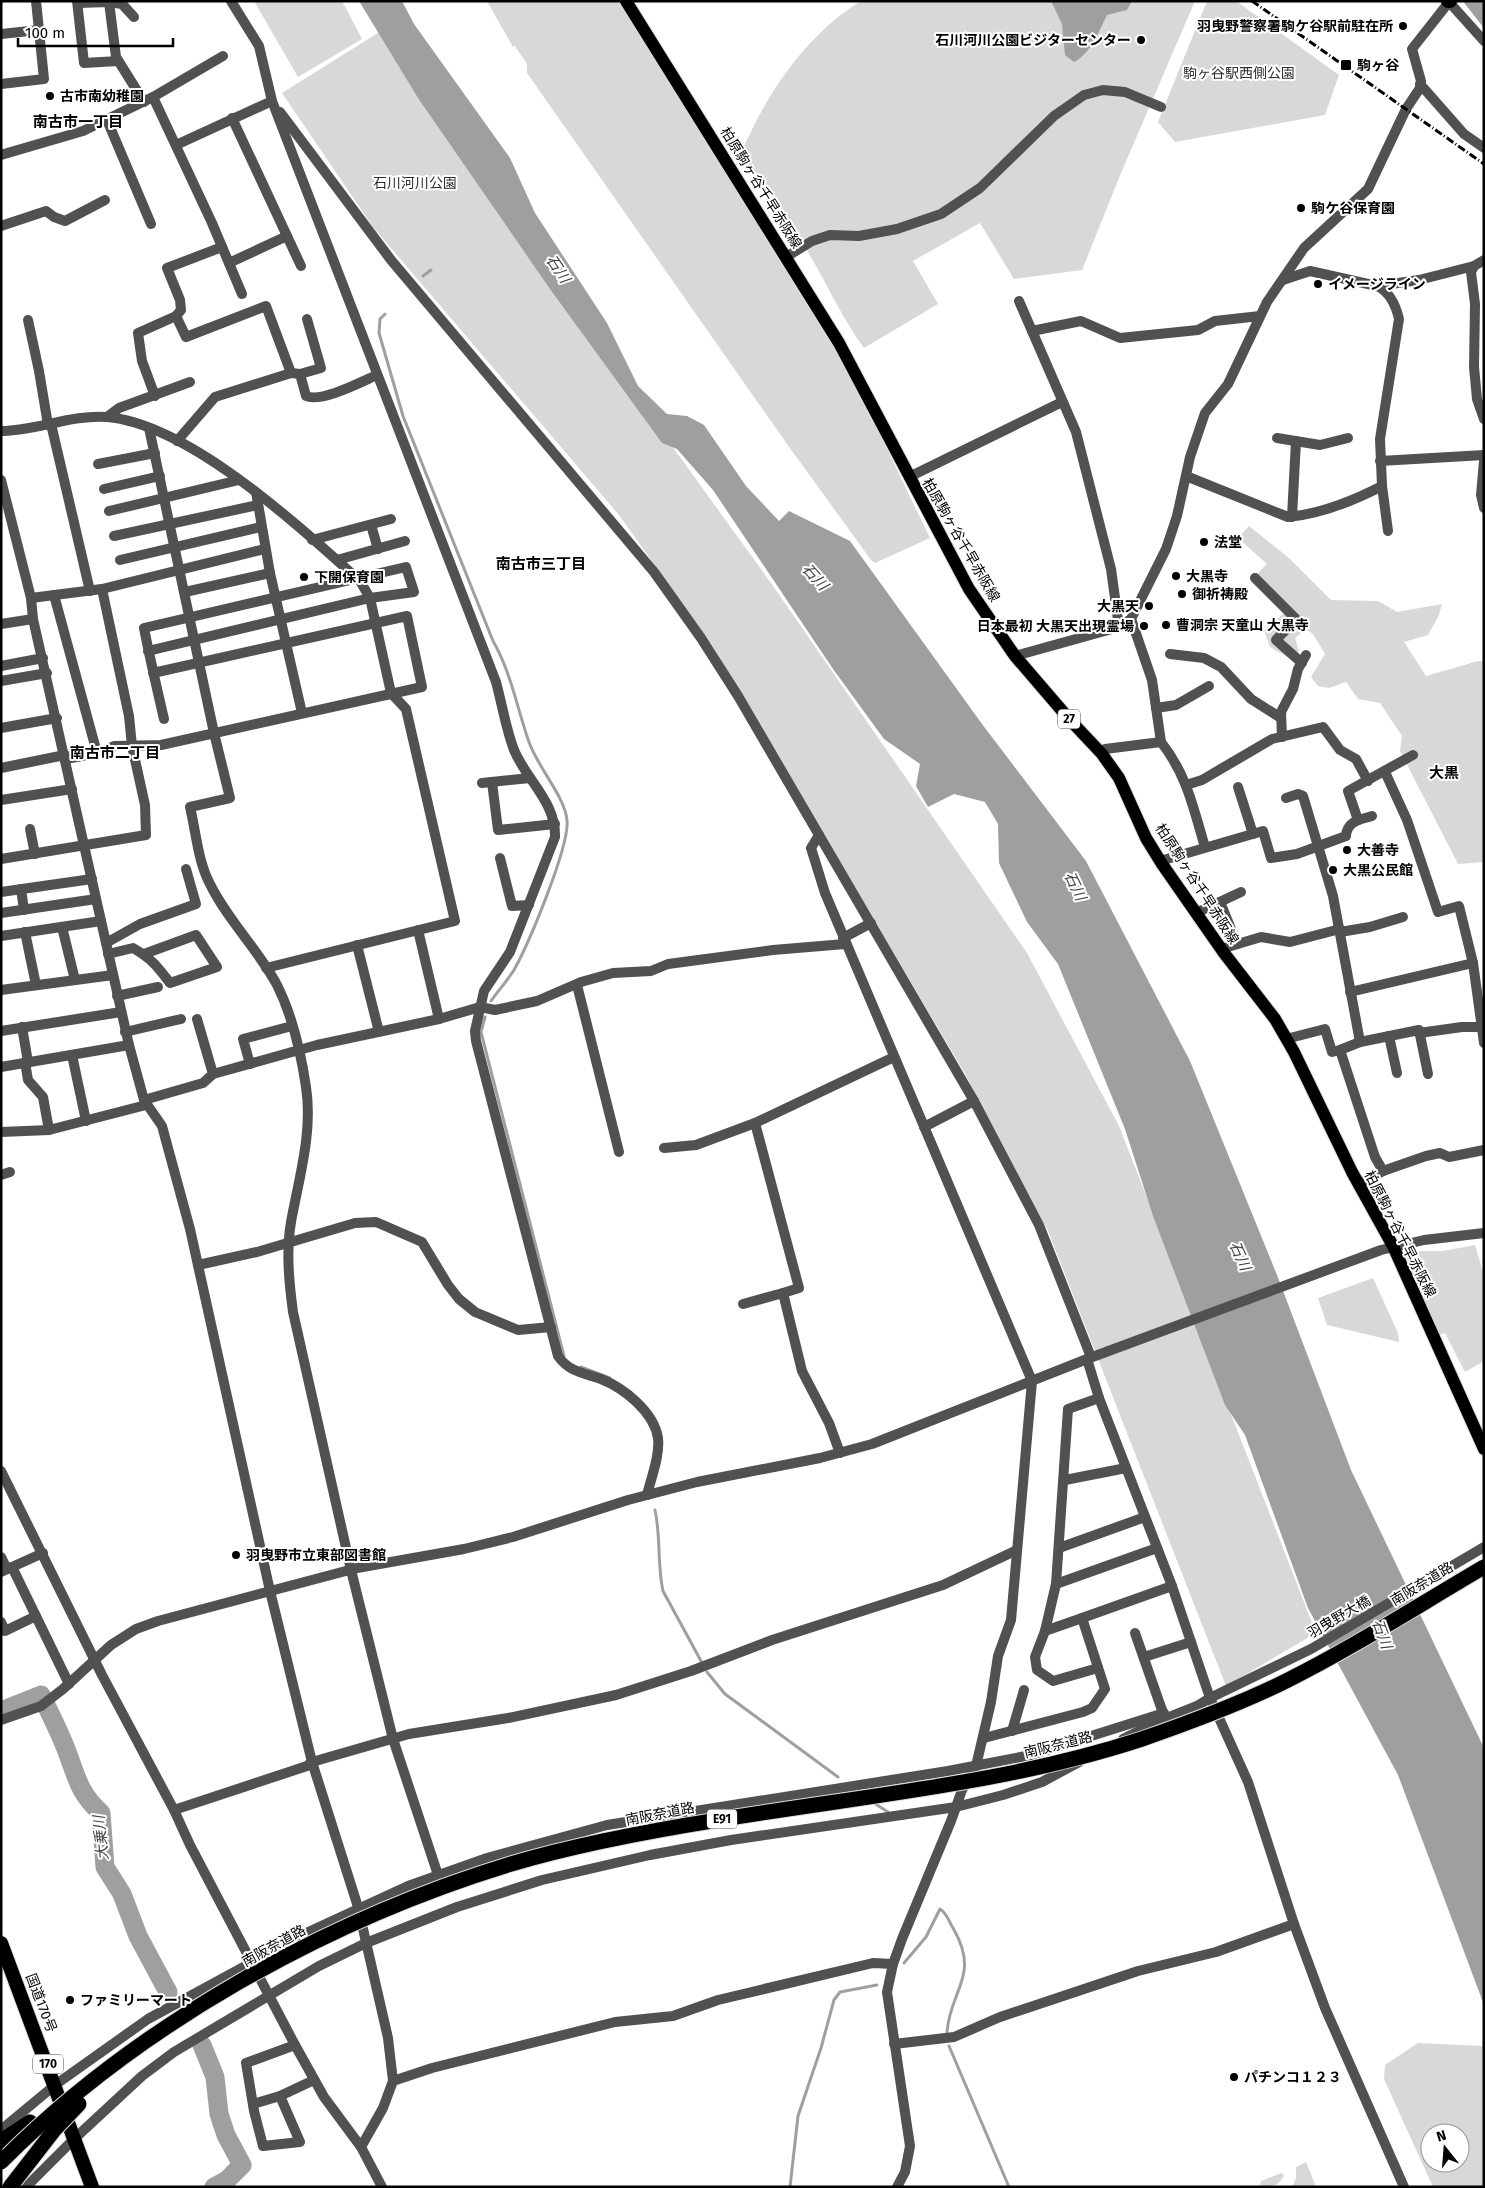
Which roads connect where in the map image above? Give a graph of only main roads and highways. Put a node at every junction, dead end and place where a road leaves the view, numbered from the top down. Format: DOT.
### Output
graph roads {
  1 [pos="626,1"];
  2 [pos="1484,1449"];
  3 [pos="1484,1558"];
  4 [pos="1484,1567"];
  5 [pos="1,1943"];
  6 [pos="196,2008"];
  7 [pos="30,2122"];
  8 [pos="1,2140"];
  9 [pos="1,2151"];
  10 [pos="1,2162"];
  11 [pos="10,2187"];
  12 [pos="92,2187"];
  1 -- 2 [label="main road, 柏原駒ヶ谷千早赤阪線 / 27"];
  3 -- 7 [label="highway, 南阪奈道路 / E91"];
  4 -- 6 [label="highway, 南阪奈道路 / E91, bridge"];
  5 -- 12 [label="highway, 国道170号 / 170"];
  6 -- 10 [label="highway, 南阪奈道路 / E91, bridge"];
  6 -- 11 [label="highway, bridge"];
  7 -- 8 [label="highway"];
  7 -- 9 [label="highway, 南阪奈道路 / E91"];
}
